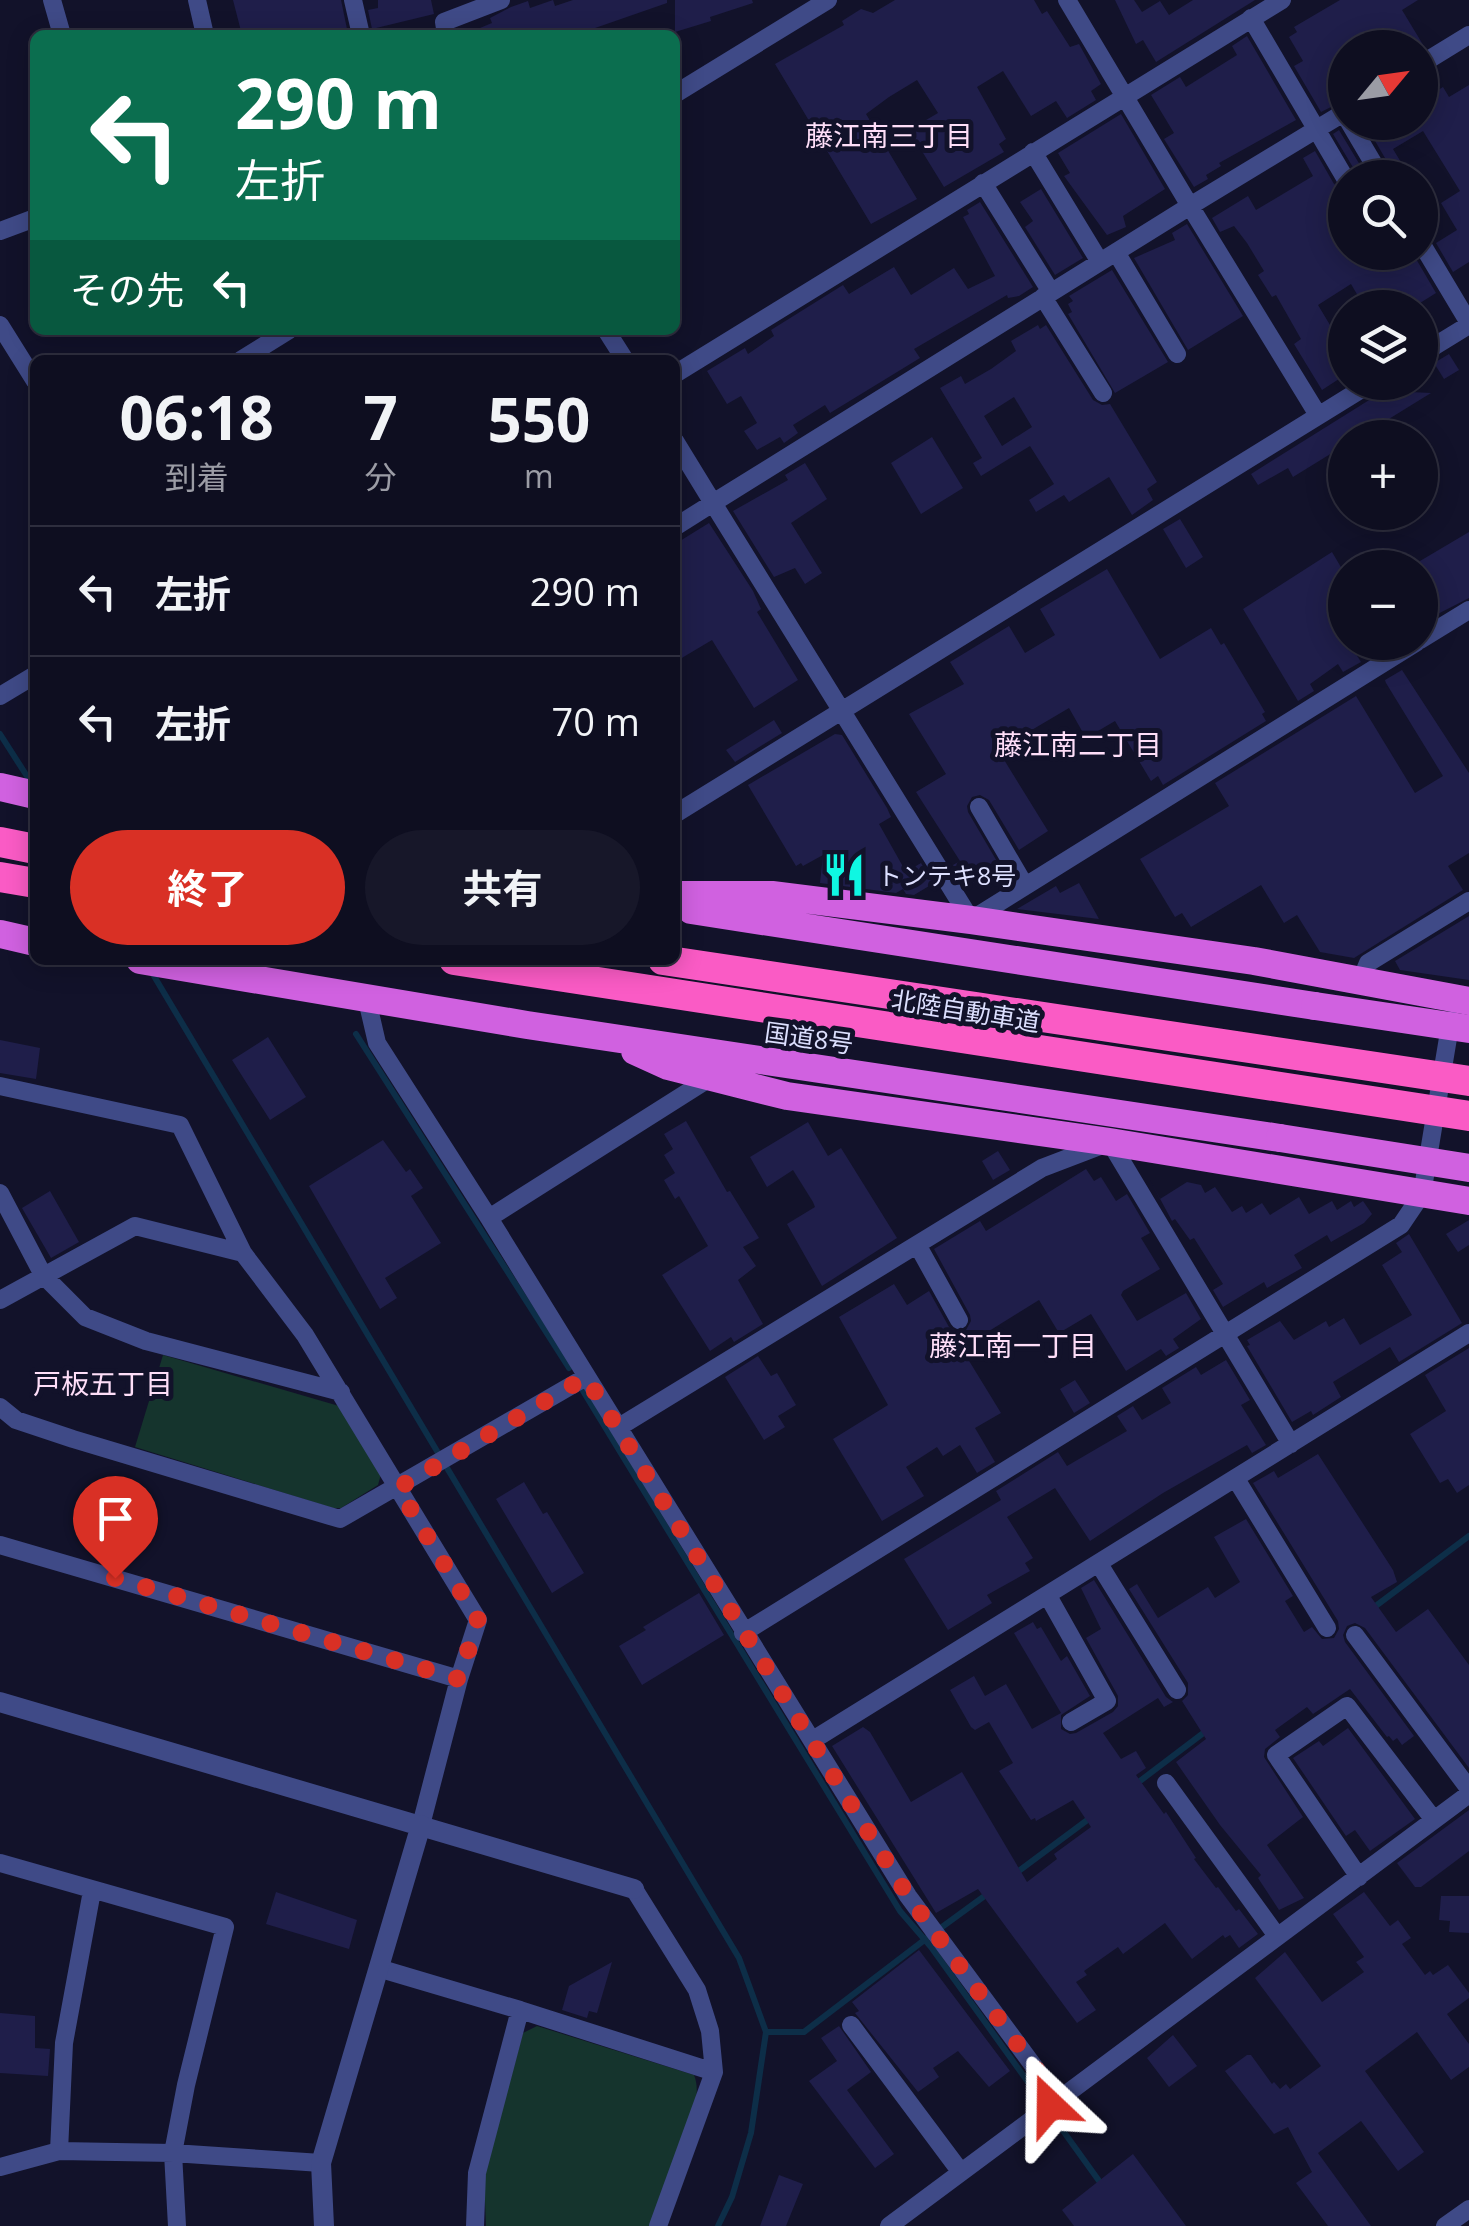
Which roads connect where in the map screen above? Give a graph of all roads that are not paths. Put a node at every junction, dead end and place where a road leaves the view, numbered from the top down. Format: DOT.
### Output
graph roads {
  1 [pos="52,0"];
  2 [pos="197,0"];
  3 [pos="352,0"];
  4 [pos="502,0"];
  5 [pos="828,0"];
  6 [pos="1067,0"];
  7 [pos="1282,0"];
  8 [pos="1252,18"];
  9 [pos="61,30"];
  10 [pos="204,30"];
  11 [pos="361,30"];
  12 [pos="445,30"];
  13 [pos="1469,35"];
  14 [pos="1438,54"];
  15 [pos="680,91"];
  16 [pos="1124,96"];
  17 [pos="1328,124"];
  18 [pos="1316,129"];
  19 [pos="1032,152"];
  20 [pos="1335,160"];
  21 [pos="983,183"];
  22 [pos="1190,206"];
  23 [pos="30,220"];
  24 [pos="0,231"];
  25 [pos="1108,257"];
  26 [pos="1437,270"];
  27 [pos="1047,295"];
  28 [pos="0,324"];
  29 [pos="1469,324"];
  30 [pos="281,335"];
  31 [pos="1438,343"];
  32 [pos="1177,354"];
  33 [pos="248,355"];
  34 [pos="680,371"];
  35 [pos="30,373"];
  36 [pos="1103,393"];
  37 [pos="1343,400"];
  38 [pos="1318,415"];
  39 [pos="680,449"];
  40 [pos="714,503"];
  41 [pos="680,523"];
  42 [pos="1469,610"];
  43 [pos="1438,629"];
  44 [pos="1389,660"];
  45 [pos="30,678"];
  46 [pos="0,696"];
  47 [pos="842,711"];
  48 [pos="0,787"];
  49 [pos="30,794"];
  50 [pos="979,807"];
  51 [pos="680,811"];
  52 [pos="0,842"];
  53 [pos="30,848"];
  54 [pos="0,876"];
  55 [pos="680,876"];
  56 [pos="30,883"];
  57 [pos="1024,884"];
  58 [pos="680,895"];
  59 [pos="772,895"];
  60 [pos="1469,901"];
  61 [pos="680,909"];
  62 [pos="970,920"];
  63 [pos="0,934"];
  64 [pos="30,941"];
  65 [pos="680,963"];
  66 [pos="171,965"];
  67 [pos="487,965"];
  68 [pos="1362,980"];
  69 [pos="367,1000"];
  70 [pos="1462,1000"];
  71 [pos="1469,1029"];
  72 [pos="606,1037"];
  73 [pos="710,1078"];
  74 [pos="1469,1081"];
  75 [pos="0,1086"];
  76 [pos="1469,1116"];
  77 [pos="1110,1142"];
  78 [pos="1469,1168"];
  79 [pos="0,1192"];
  80 [pos="1422,1194"];
  81 [pos="1469,1201"];
  82 [pos="489,1218"];
  83 [pos="918,1246"];
  84 [pos="243,1253"];
  85 [pos="43,1275"];
  86 [pos="0,1300"];
  87 [pos="959,1320"];
  88 [pos="1224,1332"];
  89 [pos="1469,1334"];
  90 [pos="586,1377"];
  91 [pos="340,1392"];
  92 [pos="0,1407"];
  93 [pos="619,1428"];
  94 [pos="1291,1444"];
  95 [pos="1236,1478"];
  96 [pos="398,1488"];
  97 [pos="0,1544"];
  98 [pos="1099,1564"];
  99 [pos="1048,1596"];
  100 [pos="1328,1628"];
  101 [pos="743,1633"];
  102 [pos="1356,1636"];
  103 [pos="459,1679"];
  104 [pos="1176,1690"];
  105 [pos="0,1702"];
  106 [pos="1071,1722"];
  107 [pos="813,1740"];
  108 [pos="1166,1783"];
  109 [pos="1469,1791"];
  110 [pos="1434,1820"];
  111 [pos="421,1825"];
  112 [pos="0,1862"];
  113 [pos="1359,1878"];
  114 [pos="634,1890"];
  115 [pos="92,1891"];
  116 [pos="1278,1936"];
  117 [pos="378,1968"];
  118 [pos="520,2010"];
  119 [pos="850,2026"];
  120 [pos="714,2072"];
  121 [pos="1050,2105"];
  122 [pos="58,2152"];
  123 [pos="173,2154"];
  124 [pos="321,2164"];
  125 [pos="0,2167"];
  126 [pos="960,2171"];
  127 [pos="1469,2208"];
  128 [pos="177,2226"];
  129 [pos="324,2226"];
  130 [pos="476,2226"];
  131 [pos="658,2226"];
  132 [pos="889,2226"];
  133 [pos="1445,2226"];
  1 -- 9 [label="street"];
  2 -- 10 [label="street"];
  3 -- 11 [label="street"];
  4 -- 12 [label="street"];
  5 -- 15 [label="street"];
  6 -- 16 [label="street"];
  7 -- 8 [label="street"];
  8 -- 16 [label="street"];
  8 -- 18 [label="street"];
  13 -- 14 [label="street"];
  16 -- 19 [label="street"];
  16 -- 22 [label="street"];
  17 -- 18 [label="street"];
  18 -- 20 [label="street"];
  18 -- 22 [label="street"];
  19 -- 21 [label="street"];
  19 -- 25 [label="street"];
  21 -- 27 [label="street"];
  21 -- 34 [label="street"];
  22 -- 25 [label="street"];
  22 -- 38 [label="street"];
  23 -- 24 [label="street"];
  25 -- 27 [label="street"];
  25 -- 32 [label="street"];
  26 -- 29 [label="street"];
  27 -- 36 [label="street"];
  27 -- 40 [label="street"];
  28 -- 35 [label="street"];
  29 -- 31 [label="street"];
  30 -- 33 [label="street"];
  37 -- 38 [label="street"];
  38 -- 47 [label="street"];
  39 -- 40 [label="street"];
  40 -- 41 [label="street"];
  40 -- 47 [label="street"];
  42 -- 43 [label="street"];
  44 -- 57 [label="street"];
  45 -- 46 [label="street"];
  47 -- 51 [label="street"];
  47 -- 62 [label="street"];
  48 -- 49 [label="highway"];
  50 -- 57 [label="street"];
  52 -- 53 [label="highway"];
  54 -- 56 [label="highway"];
  55 -- 59 [label="highway"];
  57 -- 62 [label="street"];
  58 -- 59 [label="highway"];
  59 -- 62 [label="highway"];
  60 -- 68 [label="street"];
  61 -- 71 [label="highway, bridge"];
  62 -- 68 [label="highway"];
  63 -- 64 [label="highway"];
  65 -- 74 [label="highway, 北陸自動車道, bridge"];
  66 -- 69 [label="highway, 国道8号"];
  67 -- 76 [label="highway, 北陸自動車道, bridge"];
  68 -- 70 [label="highway"];
  69 -- 72 [label="highway, 国道8号"];
  69 -- 82 [label="street"];
  70 -- 80 [label="street"];
  72 -- 73 [label="highway"];
  72 -- 78 [label="highway, 国道8号, bridge"];
  73 -- 77 [label="highway"];
  73 -- 82 [label="street"];
  75 -- 84 [label="street"];
  77 -- 80 [label="highway"];
  77 -- 83 [label="street"];
  77 -- 88 [label="street"];
  79 -- 85 [label="street"];
  80 -- 81 [label="highway"];
  80 -- 88 [label="street"];
  82 -- 90 [label="street"];
  83 -- 87 [label="street"];
  83 -- 93 [label="street"];
  84 -- 85 [label="street"];
  84 -- 91 [label="street"];
  85 -- 86 [label="street"];
  85 -- 91 [label="street"];
  88 -- 94 [label="street"];
  88 -- 101 [label="street"];
  89 -- 94 [label="street"];
  90 -- 93 [label="street"];
  90 -- 96 [label="street"];
  91 -- 96 [label="street"];
  92 -- 96 [label="street"];
  93 -- 101 [label="street"];
  94 -- 95 [label="street"];
  95 -- 98 [label="street"];
  95 -- 100 [label="street"];
  96 -- 103 [label="street"];
  97 -- 103 [label="street"];
  98 -- 99 [label="street"];
  98 -- 104 [label="street"];
  99 -- 106 [label="street"];
  99 -- 107 [label="street"];
  101 -- 107 [label="street"];
  102 -- 109 [label="street"];
  103 -- 111 [label="street"];
  105 -- 111 [label="street"];
  107 -- 121 [label="street"];
  108 -- 116 [label="street"];
  109 -- 110 [label="street"];
  110 -- 113 [label="street"];
  110 -- 113 [label="street"];
  111 -- 114 [label="street"];
  111 -- 117 [label="street"];
  112 -- 115 [label="street"];
  113 -- 116 [label="street"];
  114 -- 120 [label="street"];
  115 -- 122 [label="street"];
  115 -- 123 [label="street"];
  116 -- 121 [label="street"];
  117 -- 118 [label="street"];
  117 -- 124 [label="street"];
  118 -- 120 [label="street"];
  118 -- 130 [label="street"];
  119 -- 126 [label="street"];
  120 -- 131 [label="street"];
  121 -- 126 [label="street"];
  122 -- 123 [label="street"];
  122 -- 125 [label="street"];
  123 -- 124 [label="street"];
  123 -- 128 [label="street"];
  124 -- 129 [label="street"];
  126 -- 132 [label="street"];
  127 -- 133 [label="street"];
}
